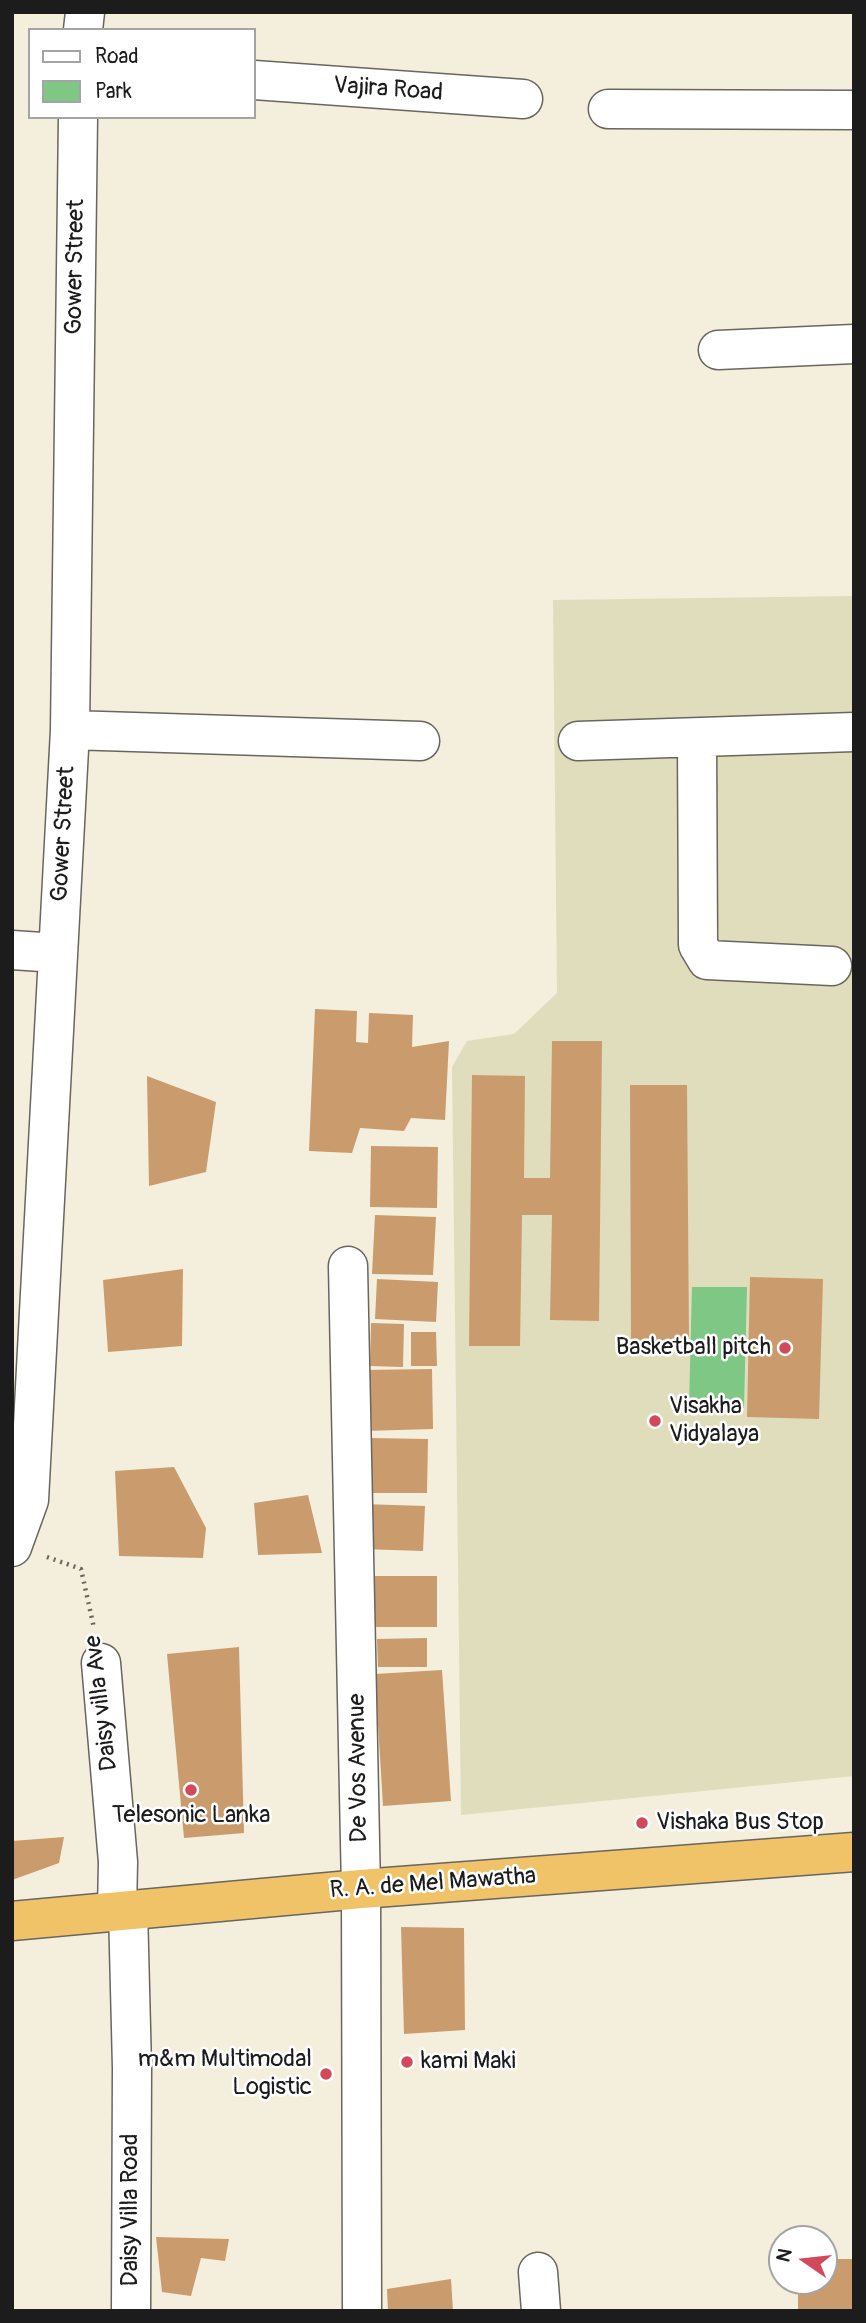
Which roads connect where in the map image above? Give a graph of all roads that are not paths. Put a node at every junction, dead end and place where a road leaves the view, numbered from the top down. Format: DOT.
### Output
graph roads {
  1 [pos="256,80"];
  2 [pos="523,99"];
  3 [pos="608,109"];
  4 [pos="854,110"];
  5 [pos="78,119"];
  6 [pos="854,344"];
  7 [pos="718,350"];
  8 [pos="70,730"];
  9 [pos="854,732"];
  10 [pos="697,738"];
  11 [pos="578,740"];
  12 [pos="420,741"];
  13 [pos="12,950"];
  14 [pos="57,953"];
  15 [pos="832,966"];
  16 [pos="348,1266"];
  17 [pos="13,1546"];
  18 [pos="101,1663"];
  19 [pos="854,1852"];
  20 [pos="361,1889"];
  21 [pos="123,1910"];
  22 [pos="12,1921"];
  23 [pos="132,2068"];
  24 [pos="538,2272"];
  25 [pos="131,2311"];
  26 [pos="362,2311"];
  27 [pos="541,2311"];
  1 -- 2 [label="street, Vajira Road"];
  3 -- 4 [label="street"];
  5 -- 8 [label="street, Gower Street"];
  6 -- 7 [label="street"];
  8 -- 12 [label="street"];
  8 -- 14 [label="street, Gower Street"];
  9 -- 10 [label="street"];
  10 -- 11 [label="street"];
  10 -- 15 [label="street"];
  13 -- 14 [label="street"];
  14 -- 17 [label="street, Gower Street"];
  16 -- 20 [label="street, De Vos Avenue"];
  18 -- 21 [label="street, Daisy villa Ave"];
  19 -- 20 [label="highway, R. A. de Mel Mawatha"];
  20 -- 21 [label="highway, R. A. de Mel Mawatha"];
  20 -- 26 [label="street, De Vos Avenue"];
  21 -- 22 [label="highway, R. A. de Mel Mawatha"];
  21 -- 23 [label="street, Daisy villa Ave"];
  23 -- 25 [label="street, Daisy Villa Road"];
  24 -- 27 [label="street"];
}
